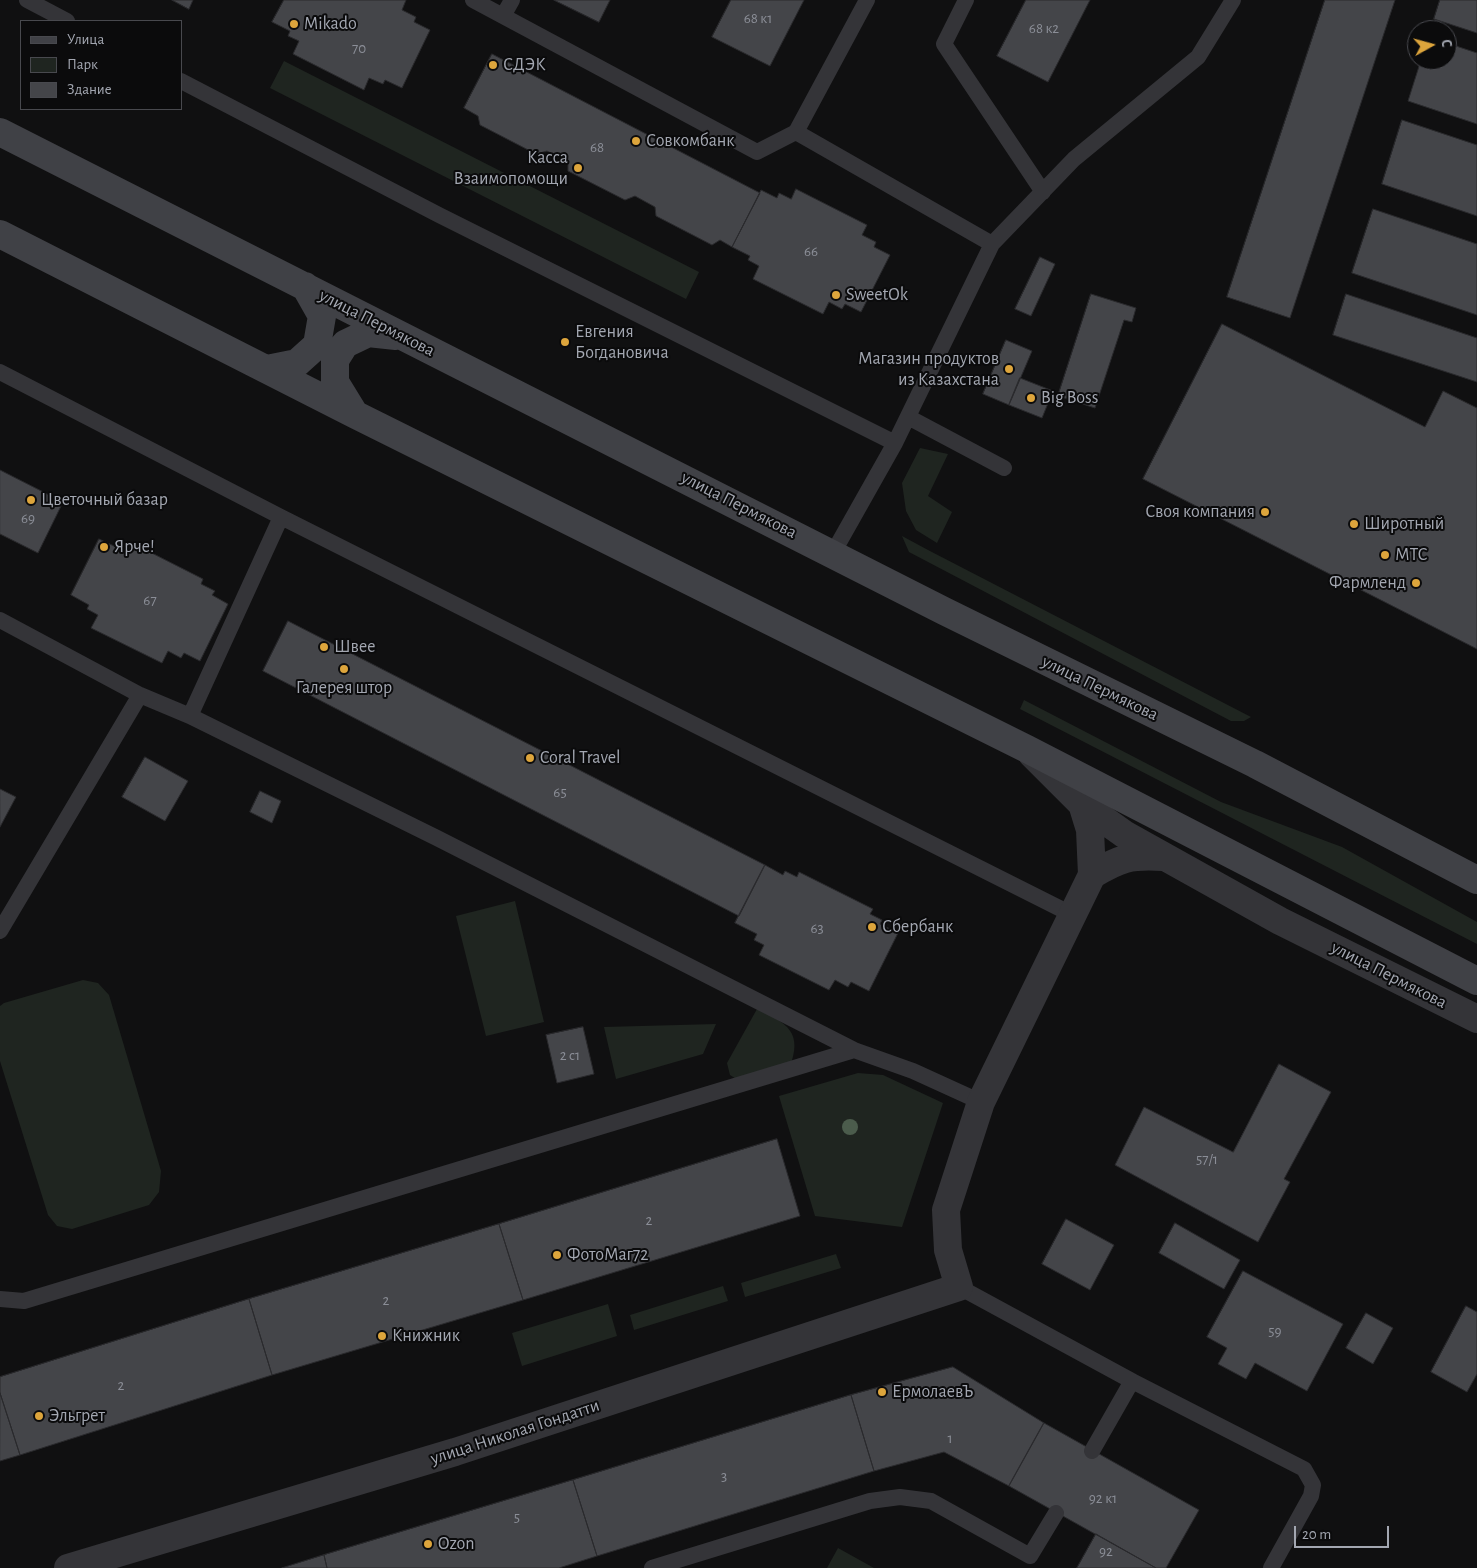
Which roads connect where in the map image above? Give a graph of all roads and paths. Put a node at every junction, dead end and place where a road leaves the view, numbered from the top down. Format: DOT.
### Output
graph roads {
  1 [pos="27,0"];
  2 [pos="472,0"];
  3 [pos="512,0"];
  4 [pos="868,0"];
  5 [pos="966,0"];
  6 [pos="1233,0"];
  7 [pos="503,16"];
  8 [pos="66,20"];
  9 [pos="182,81"];
  10 [pos="0,132"];
  11 [pos="796,132"];
  12 [pos="1043,192"];
  13 [pos="0,234"];
  14 [pos="992,244"];
  15 [pos="305,286"];
  16 [pos="403,337"];
  17 [pos="267,369"];
  18 [pos="0,372"];
  19 [pos="356,415"];
  20 [pos="908,417"];
  21 [pos="895,442"];
  22 [pos="1004,468"];
  23 [pos="281,517"];
  24 [pos="833,553"];
  25 [pos="0,620"];
  26 [pos="140,695"];
  27 [pos="190,716"];
  28 [pos="1027,749"];
  29 [pos="1082,804"];
  30 [pos="1165,857"];
  31 [pos="1092,875"];
  32 [pos="1477,880"];
  33 [pos="1073,915"];
  34 [pos="0,931"];
  35 [pos="1477,981"];
  36 [pos="1477,1019"];
  37 [pos="854,1050"];
  38 [pos="981,1102"];
  39 [pos="959,1287"];
  40 [pos="0,1299"];
  41 [pos="1132,1381"];
  42 [pos="1092,1451"];
  43 [pos="1056,1513"];
  44 [pos="1027,1562"];
  45 [pos="68,1568"];
  46 [pos="652,1568"];
  47 [pos="1271,1568"];
  1 -- 8 [label="lane"];
  2 -- 7 [label="lane"];
  3 -- 7 [label="lane"];
  4 -- 11 [label="lane"];
  5 -- 12 [label="lane"];
  6 -- 12 [label="lane"];
  7 -- 11 [label="lane"];
  9 -- 21 [label="lane"];
  10 -- 15 [label="main road, улица Пермякова"];
  11 -- 14 [label="lane"];
  12 -- 14 [label="lane"];
  13 -- 17 [label="main road, улица Пермякова"];
  14 -- 20 [label="lane"];
  15 -- 16 [label="main road, улица Пермякова"];
  15 -- 17 [label="main road"];
  16 -- 19 [label="main road"];
  16 -- 24 [label="main road, улица Пермякова"];
  17 -- 19 [label="main road, улица Пермякова"];
  18 -- 23 [label="lane"];
  19 -- 28 [label="main road, улица Пермякова"];
  20 -- 21 [label="lane"];
  20 -- 22 [label="lane"];
  21 -- 24 [label="lane"];
  23 -- 27 [label="lane"];
  23 -- 33 [label="lane"];
  24 -- 32 [label="main road, улица Пермякова"];
  25 -- 26 [label="lane"];
  26 -- 27 [label="lane"];
  26 -- 34 [label="lane"];
  27 -- 37 [label="lane"];
  28 -- 29 [label="street, улица Пермякова"];
  28 -- 35 [label="main road, улица Пермякова"];
  29 -- 30 [label="street, улица Пермякова"];
  29 -- 31 [label="street"];
  30 -- 31 [label="street"];
  30 -- 36 [label="street, улица Пермякова"];
  31 -- 33 [label="street"];
  33 -- 38 [label="street"];
  37 -- 38 [label="lane"];
  37 -- 40 [label="lane"];
  38 -- 39 [label="street"];
  39 -- 41 [label="lane"];
  39 -- 45 [label="street, улица Николая Гондатти"];
  41 -- 42 [label="lane"];
  41 -- 47 [label="lane"];
  43 -- 44 [label="lane"];
  44 -- 46 [label="lane"];
}
